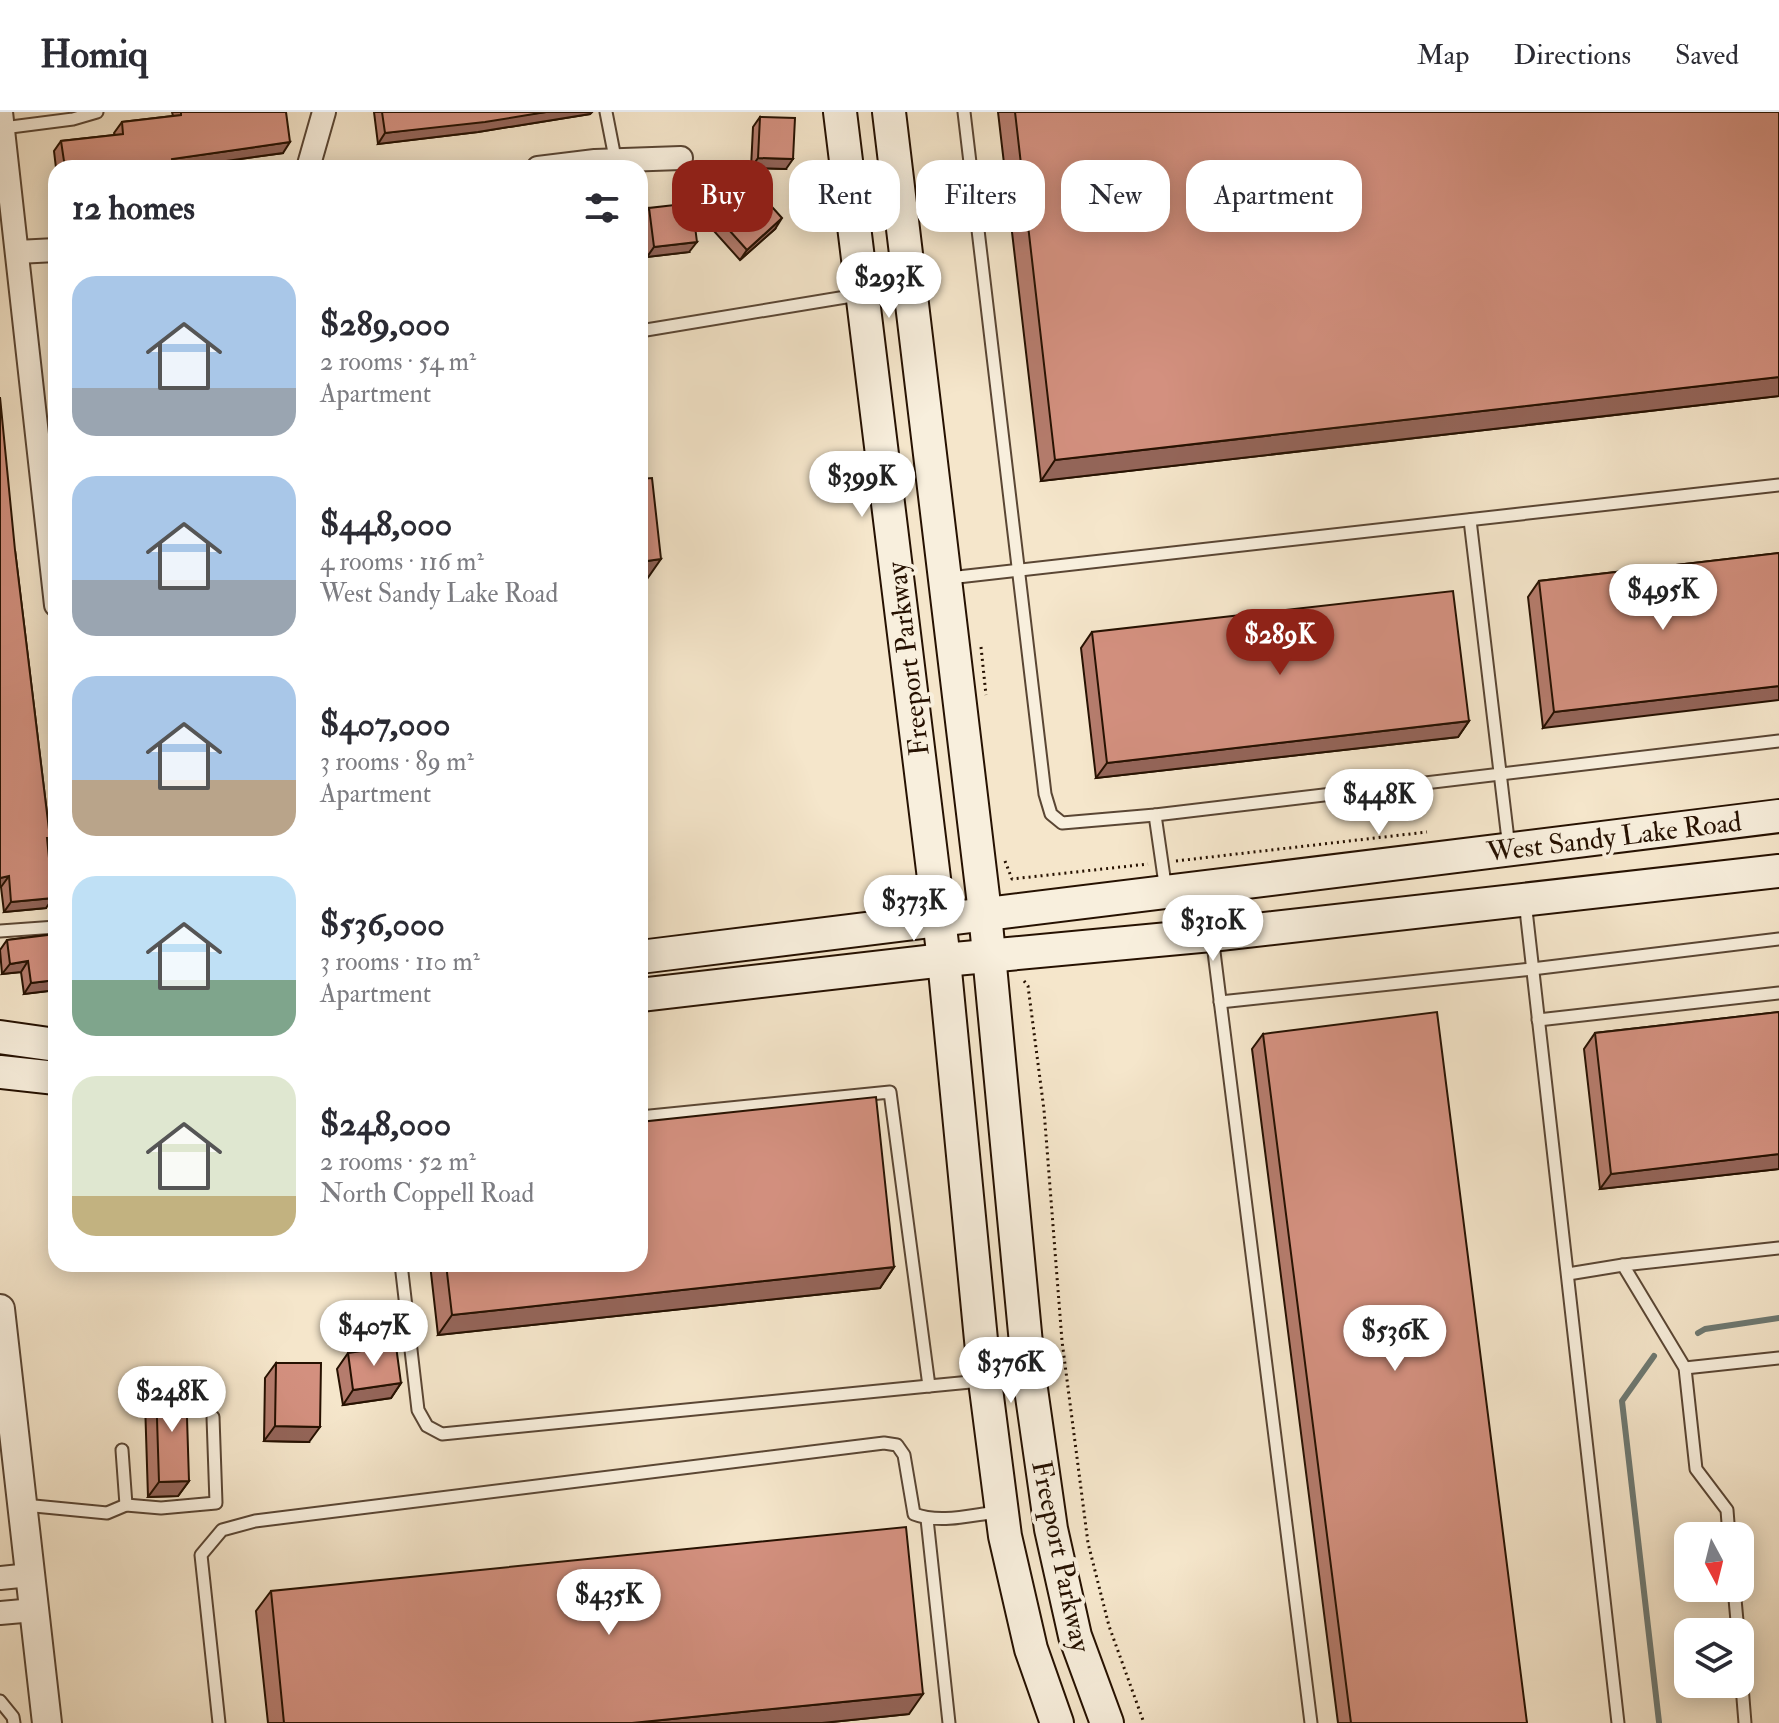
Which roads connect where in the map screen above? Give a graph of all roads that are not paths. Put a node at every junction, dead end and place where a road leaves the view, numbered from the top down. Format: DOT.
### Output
graph roads {
  1 [pos="97,112"];
  2 [pos="324,112"];
  3 [pos="606,112"];
  4 [pos="840,112"];
  5 [pos="889,112"];
  6 [pos="964,112"];
  7 [pos="2,120"];
  8 [pos="681,158"];
  9 [pos="310,160"];
  10 [pos="615,160"];
  11 [pos="648,161"];
  12 [pos="48,250"];
  13 [pos="17,252"];
  14 [pos="910,289"];
  15 [pos="862,294"];
  16 [pos="648,330"];
  17 [pos="1779,485"];
  18 [pos="1470,520"];
  19 [pos="48,533"];
  20 [pos="1018,572"];
  21 [pos="944,579"];
  22 [pos="898,583"];
  23 [pos="1779,741"];
  24 [pos="1500,775"];
  25 [pos="1155,815"];
  26 [pos="1779,816"];
  27 [pos="1509,848"];
  28 [pos="1779,871"];
  29 [pos="1166,892"];
  30 [pos="1525,900"];
  31 [pos="985,913"];
  32 [pos="939,919"];
  33 [pos="48,928"];
  34 [pos="0,931"];
  35 [pos="1211,935"];
  36 [pos="1779,939"];
  37 [pos="648,956"];
  38 [pos="989,956"];
  39 [pos="944,960"];
  40 [pos="1532,969"];
  41 [pos="1779,993"];
  42 [pos="648,994"];
  43 [pos="1220,1002"];
  44 [pos="1538,1020"];
  45 [pos="0,1037"];
  46 [pos="48,1044"];
  47 [pos="0,1072"];
  48 [pos="48,1077"];
  49 [pos="648,1116"];
  50 [pos="1779,1248"];
  51 [pos="1623,1265"];
  52 [pos="402,1272"];
  53 [pos="1568,1274"];
  54 [pos="0,1309"];
  55 [pos="1779,1358"];
  56 [pos="1685,1368"];
  57 [pos="1029,1375"];
  58 [pos="985,1381"];
  59 [pos="929,1386"];
  60 [pos="213,1417"];
  61 [pos="122,1450"];
  62 [pos="24,1505"];
  63 [pos="126,1505"];
  64 [pos="1002,1511"];
  65 [pos="927,1519"];
  66 [pos="1728,1522"];
  67 [pos="30,1575"];
  68 [pos="0,1578"];
  69 [pos="34,1610"];
  70 [pos="0,1613"];
  71 [pos="1743,1698"];
  72 [pos="0,1701"];
  73 [pos="14,1723"];
  74 [pos="47,1723"];
  75 [pos="219,1723"];
  76 [pos="949,1723"];
  77 [pos="1057,1723"];
  78 [pos="1107,1723"];
  79 [pos="1311,1723"];
  80 [pos="1618,1723"];
  81 [pos="1745,1723"];
  1 -- 7 [label="lane"];
  2 -- 9 [label="street"];
  3 -- 10 [label="lane"];
  4 -- 15 [label="main road, Freeport Parkway"];
  5 -- 14 [label="main road, Freeport Parkway"];
  6 -- 20 [label="lane"];
  7 -- 13 [label="street"];
  8 -- 11 [label="street"];
  12 -- 13 [label="street"];
  13 -- 19 [label="street"];
  14 -- 15 [label="main road"];
  14 -- 21 [label="main road, Freeport Parkway"];
  15 -- 16 [label="lane"];
  15 -- 22 [label="main road, Freeport Parkway"];
  17 -- 18 [label="lane"];
  18 -- 20 [label="lane"];
  18 -- 24 [label="lane"];
  20 -- 21 [label="lane"];
  20 -- 25 [label="lane"];
  21 -- 22 [label="main road"];
  21 -- 31 [label="main road, Freeport Parkway"];
  22 -- 32 [label="main road, Freeport Parkway"];
  23 -- 24 [label="lane"];
  24 -- 25 [label="lane"];
  24 -- 27 [label="lane"];
  25 -- 29 [label="lane"];
  26 -- 27 [label="main road, West Sandy Lake Road"];
  27 -- 29 [label="main road, West Sandy Lake Road"];
  27 -- 30 [label="main road"];
  28 -- 30 [label="main road, West Sandy Lake Road"];
  29 -- 31 [label="main road, West Sandy Lake Road"];
  30 -- 35 [label="main road, West Sandy Lake Road"];
  30 -- 40 [label="lane"];
  31 -- 32 [label="main road, West Sandy Lake Road"];
  31 -- 38 [label="main road, Freeport Parkway"];
  32 -- 37 [label="main road, West Sandy Lake Road"];
  32 -- 39 [label="main road, Freeport Parkway"];
  33 -- 34 [label="lane"];
  35 -- 38 [label="main road, West Sandy Lake Road"];
  35 -- 43 [label="lane"];
  36 -- 40 [label="lane"];
  38 -- 39 [label="main road, West Sandy Lake Road"];
  38 -- 57 [label="main road, Freeport Parkway"];
  39 -- 42 [label="main road, West Sandy Lake Road"];
  39 -- 58 [label="main road, Freeport Parkway"];
  40 -- 43 [label="lane"];
  40 -- 44 [label="lane"];
  41 -- 44 [label="lane"];
  43 -- 79 [label="lane"];
  44 -- 53 [label="lane"];
  45 -- 46 [label="main road"];
  47 -- 48 [label="main road"];
  49 -- 59 [label="lane"];
  50 -- 51 [label="lane"];
  51 -- 53 [label="lane"];
  51 -- 56 [label="lane"];
  52 -- 59 [label="lane"];
  53 -- 80 [label="lane"];
  54 -- 62 [label="street"];
  55 -- 56 [label="lane"];
  56 -- 66 [label="lane"];
  57 -- 58 [label="main road"];
  57 -- 78 [label="main road, Freeport Parkway"];
  58 -- 59 [label="lane"];
  58 -- 64 [label="main road, Freeport Parkway"];
  60 -- 63 [label="lane"];
  61 -- 63 [label="lane"];
  62 -- 63 [label="lane"];
  62 -- 67 [label="street"];
  64 -- 65 [label="lane"];
  64 -- 77 [label="main road, Freeport Parkway"];
  65 -- 75 [label="lane"];
  65 -- 76 [label="lane"];
  67 -- 68 [label="street"];
  67 -- 69 [label="street"];
  69 -- 70 [label="street"];
  69 -- 74 [label="street"];
  71 -- 81 [label="lane"];
  72 -- 73 [label="lane"];
}
